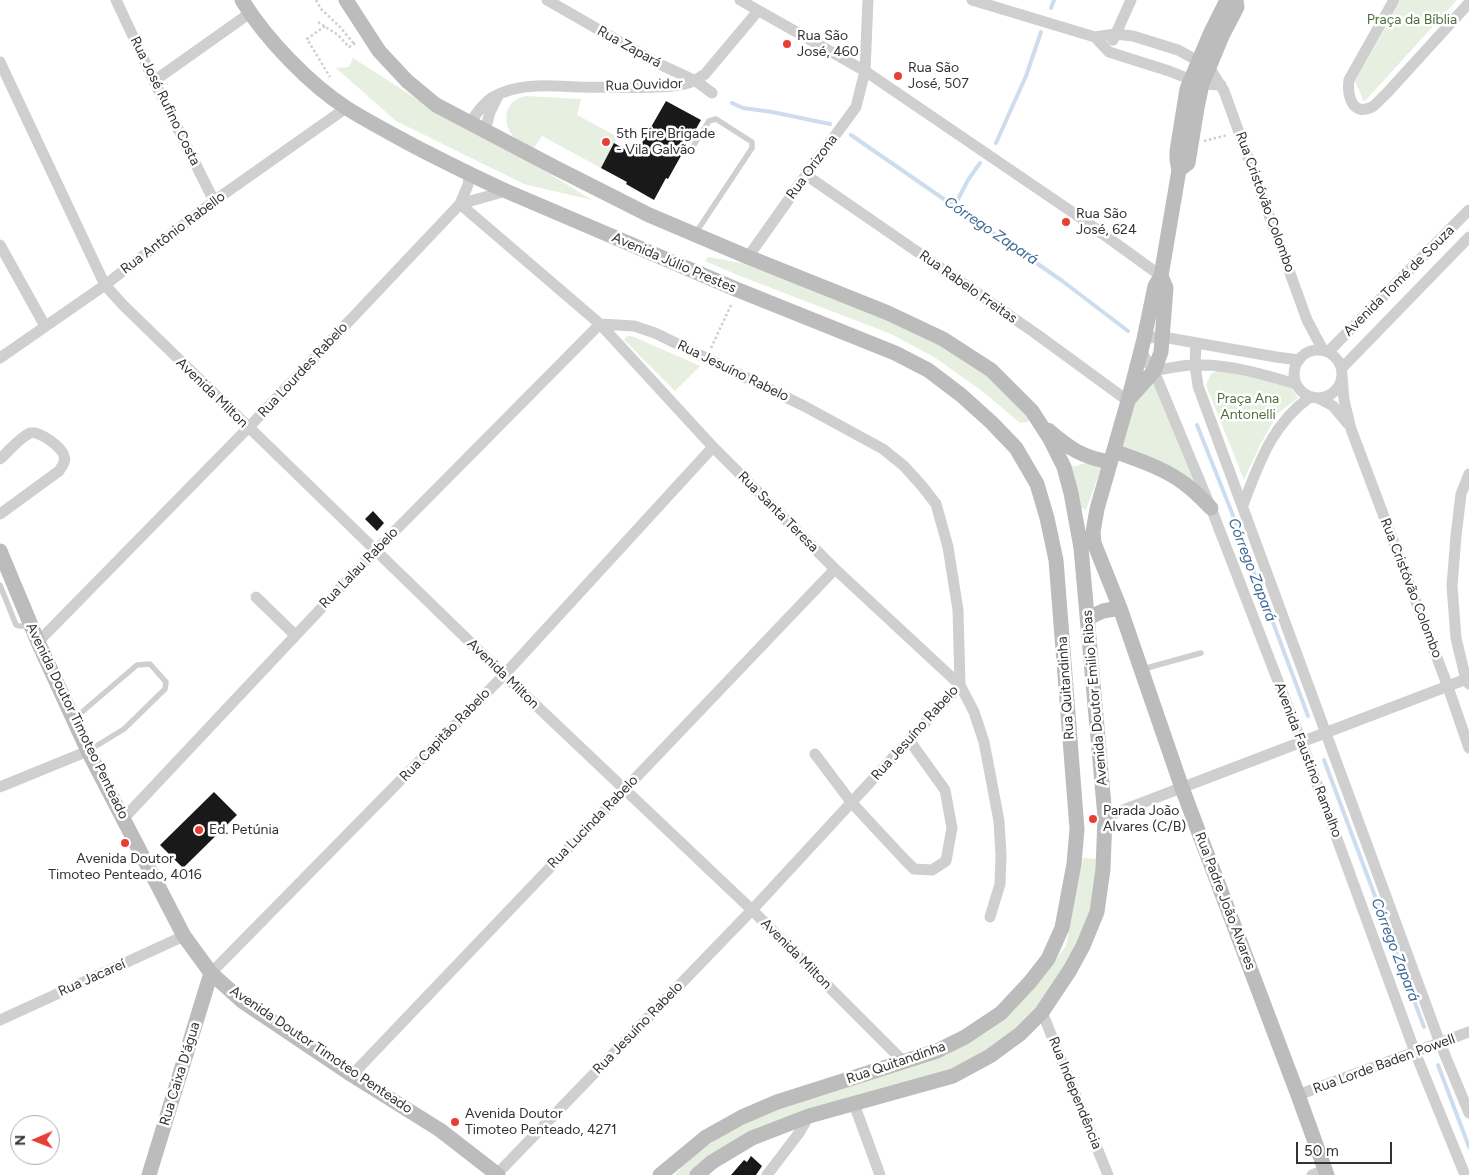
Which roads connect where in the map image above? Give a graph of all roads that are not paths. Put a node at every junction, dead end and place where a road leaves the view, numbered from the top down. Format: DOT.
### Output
graph roads {
  1 [pos="116,0"];
  2 [pos="346,0"];
  3 [pos="547,0"];
  4 [pos="740,0"];
  5 [pos="868,0"];
  6 [pos="974,0"];
  7 [pos="1131,0"];
  8 [pos="1227,0"];
  9 [pos="1236,0"];
  10 [pos="1394,0"];
  11 [pos="1469,3"];
  12 [pos="246,6"];
  13 [pos="758,11"];
  14 [pos="1115,34"];
  15 [pos="1095,37"];
  16 [pos="1110,52"];
  17 [pos="0,62"];
  18 [pos="1204,64"];
  19 [pos="865,71"];
  20 [pos="154,81"];
  21 [pos="696,81"];
  22 [pos="1197,82"];
  23 [pos="1221,84"];
  24 [pos="712,93"];
  25 [pos="499,94"];
  26 [pos="346,108"];
  27 [pos="470,123"];
  28 [pos="485,131"];
  29 [pos="690,151"];
  30 [pos="1179,170"];
  31 [pos="469,174"];
  32 [pos="806,175"];
  33 [pos="506,191"];
  34 [pos="214,201"];
  35 [pos="460,204"];
  36 [pos="1469,210"];
  37 [pos="695,234"];
  38 [pos="1469,238"];
  39 [pos="0,245"];
  40 [pos="748,257"];
  41 [pos="1161,276"];
  42 [pos="105,285"];
  43 [pos="1307,320"];
  44 [pos="600,324"];
  45 [pos="45,326"];
  46 [pos="1163,337"];
  47 [pos="1196,343"];
  48 [pos="1142,345"];
  49 [pos="1325,351"];
  50 [pos="1303,356"];
  51 [pos="0,358"];
  52 [pos="1195,365"];
  53 [pos="1154,371"];
  54 [pos="1342,372"];
  55 [pos="1296,384"];
  56 [pos="1314,398"];
  57 [pos="1128,401"];
  58 [pos="1042,424"];
  59 [pos="248,428"];
  60 [pos="1351,429"];
  61 [pos="713,447"];
  62 [pos="1112,457"];
  63 [pos="0,459"];
  64 [pos="1469,474"];
  65 [pos="1243,505"];
  66 [pos="1211,508"];
  67 [pos="0,514"];
  68 [pos="1088,545"];
  69 [pos="375,551"];
  70 [pos="1056,560"];
  71 [pos="2,561"];
  72 [pos="835,569"];
  73 [pos="0,585"];
  74 [pos="256,597"];
  75 [pos="1120,608"];
  76 [pos="1088,618"];
  77 [pos="31,626"];
  78 [pos="295,636"];
  79 [pos="38,642"];
  80 [pos="1201,653"];
  81 [pos="1141,670"];
  82 [pos="504,675"];
  83 [pos="1468,681"];
  84 [pos="960,685"];
  85 [pos="1448,687"];
  86 [pos="74,719"];
  87 [pos="1326,732"];
  88 [pos="909,740"];
  89 [pos="1302,743"];
  90 [pos="1469,748"];
  91 [pos="88,751"];
  92 [pos="815,754"];
  93 [pos="0,787"];
  94 [pos="1182,788"];
  95 [pos="624,789"];
  96 [pos="851,802"];
  97 [pos="1105,817"];
  98 [pos="124,818"];
  99 [pos="752,910"];
  100 [pos="990,917"];
  101 [pos="184,936"];
  102 [pos="211,973"];
  103 [pos="1042,1012"];
  104 [pos="0,1020"];
  105 [pos="1469,1032"];
  106 [pos="1440,1043"];
  107 [pos="1415,1052"];
  108 [pos="904,1062"];
  109 [pos="352,1075"];
  110 [pos="1298,1095"];
  111 [pos="854,1104"];
  112 [pos="1469,1114"];
  113 [pos="809,1116"];
  114 [pos="776,1164"];
  115 [pos="1321,1174"];
  116 [pos="149,1175"];
  117 [pos="497,1175"];
  118 [pos="660,1175"];
  119 [pos="697,1175"];
  120 [pos="767,1175"];
  121 [pos="782,1175"];
  122 [pos="880,1175"];
  123 [pos="1108,1175"];
  124 [pos="1465,1175"];
  1 -- 20 [label="street, Rua José Rufino Costa"];
  2 -- 27 [label="main road"];
  3 -- 21 [label="street, Rua Zapará"];
  4 -- 13 [label="street"];
  5 -- 19 [label="street, Rua Orizona"];
  6 -- 15 [label="street"];
  7 -- 14 [label="street"];
  8 -- 18 [label="main road, Avenida Doutor Emilio Ribas"];
  9 -- 18 [label="main road, Avenida Doutor Emilio Ribas"];
  10 -- 11 [label="street"];
  12 -- 20 [label="street"];
  12 -- 26 [label="main road, Avenida Júlio Prestes"];
  13 -- 19 [label="street"];
  13 -- 21 [label="street, Rua Ouvidor"];
  14 -- 15 [label="street"];
  14 -- 16 [label="street"];
  14 -- 18 [label="street"];
  15 -- 16 [label="street"];
  16 -- 22 [label="street"];
  17 -- 42 [label="street, Avenida Milton"];
  18 -- 22 [label="main road, Avenida Doutor Emilio Ribas"];
  18 -- 23 [label="street, Rua Cristóvão Colombo"];
  19 -- 32 [label="street, Rua Orizona"];
  19 -- 41 [label="street"];
  20 -- 34 [label="street, Rua José Rufino Costa"];
  21 -- 24 [label="street, Rua Zapará"];
  21 -- 25 [label="street, Rua Ouvidor"];
  22 -- 23 [label="street"];
  22 -- 30 [label="main road, Avenida Doutor Emilio Ribas"];
  22 -- 30 [label="main road, Avenida Doutor Emilio Ribas"];
  23 -- 43 [label="street, Rua Cristóvão Colombo"];
  25 -- 27 [label="street, Rua Ouvidor"];
  25 -- 28 [label="street"];
  26 -- 31 [label="main road, Avenida Júlio Prestes"];
  26 -- 34 [label="street, Rua Antônio Rabello"];
  27 -- 28 [label="main road"];
  28 -- 37 [label="main road"];
  29 -- 37 [label="lane"];
  30 -- 41 [label="main road, Avenida Doutor Emilio Ribas"];
  31 -- 33 [label="main road, Avenida Júlio Prestes"];
  31 -- 35 [label="street, Rua Lourdes Rabelo"];
  32 -- 40 [label="street, Rua Orizona"];
  32 -- 57 [label="street, Rua Rabelo Freitas"];
  33 -- 35 [label="street"];
  33 -- 70 [label="main road, Avenida Júlio Prestes"];
  34 -- 42 [label="street, Rua Antônio Rabello"];
  35 -- 44 [label="street, Rua Santa Teresa"];
  35 -- 59 [label="street, Rua Lourdes Rabelo"];
  36 -- 49 [label="street, Avenida Tomé de Souza"];
  37 -- 40 [label="main road"];
  38 -- 54 [label="street, Avenida Tomé de Souza"];
  39 -- 45 [label="street"];
  40 -- 58 [label="main road"];
  41 -- 46 [label="main road, Avenida Doutor Emilio Ribas"];
  41 -- 48 [label="main road, Avenida Doutor Emilio Ribas"];
  42 -- 45 [label="street, Rua Antônio Rabello"];
  42 -- 59 [label="street, Avenida Milton"];
  43 -- 49 [label="street, Rua Cristóvão Colombo"];
  43 -- 50 [label="street, Rua Cristóvão Colombo"];
  44 -- 61 [label="street, Rua Santa Teresa"];
  44 -- 69 [label="street, Rua Lalau Rabelo"];
  44 -- 84 [label="street, Rua Jesuíno Rabelo"];
  45 -- 51 [label="street, Rua Antônio Rabello"];
  46 -- 47 [label="street"];
  46 -- 48 [label="street"];
  46 -- 53 [label="main road, Avenida Doutor Emilio Ribas"];
  47 -- 50 [label="street"];
  47 -- 52 [label="street, Avenida Faustino Ramalho"];
  48 -- 53 [label="street, Avenida Faustino Ramalho"];
  48 -- 57 [label="main road, Avenida Doutor Emilio Ribas"];
  49 -- 50 [label="street"];
  49 -- 54 [label="street"];
  50 -- 55 [label="street"];
  52 -- 53 [label="street"];
  52 -- 55 [label="street"];
  52 -- 65 [label="street, Avenida Faustino Ramalho"];
  53 -- 57 [label="main road, Avenida Doutor Emilio Ribas"];
  53 -- 66 [label="street, Avenida Faustino Ramalho"];
  54 -- 56 [label="street"];
  54 -- 60 [label="street, Rua Cristóvão Colombo"];
  55 -- 56 [label="street"];
  56 -- 60 [label="street, Rua Cristóvão Colombo"];
  56 -- 65 [label="street"];
  57 -- 62 [label="main road, Avenida Doutor Emilio Ribas"];
  58 -- 62 [label="main road"];
  58 -- 68 [label="main road"];
  59 -- 69 [label="street, Avenida Milton"];
  59 -- 79 [label="street, Rua Lourdes Rabelo"];
  60 -- 85 [label="street, Rua Cristóvão Colombo"];
  61 -- 72 [label="street, Rua Santa Teresa"];
  61 -- 82 [label="street, Rua Capitão Rabelo"];
  62 -- 66 [label="main road"];
  62 -- 68 [label="main road, Avenida Doutor Emilio Ribas"];
  63 -- 67 [label="street"];
  64 -- 83 [label="street"];
  65 -- 87 [label="street, Avenida Faustino Ramalho"];
  66 -- 89 [label="street, Avenida Faustino Ramalho"];
  68 -- 70 [label="main road"];
  68 -- 75 [label="main road, Rua Padre João Alvares"];
  68 -- 76 [label="main road, Avenida Doutor Emilio Ribas"];
  69 -- 78 [label="street, Rua Lalau Rabelo"];
  69 -- 82 [label="street, Avenida Milton"];
  70 -- 108 [label="main road, Rua Quitandinha"];
  71 -- 77 [label="main road, Avenida Doutor Timoteo Penteado"];
  72 -- 84 [label="street, Rua Santa Teresa"];
  72 -- 95 [label="street, Rua Lucinda Rabelo"];
  73 -- 77 [label="lane"];
  74 -- 78 [label="street"];
  75 -- 76 [label="main road"];
  75 -- 81 [label="main road, Rua Padre João Alvares"];
  76 -- 97 [label="main road, Avenida Doutor Emilio Ribas"];
  77 -- 79 [label="main road, Avenida Doutor Timoteo Penteado"];
  78 -- 98 [label="street, Rua Lalau Rabelo"];
  79 -- 86 [label="main road, Avenida Doutor Timoteo Penteado"];
  80 -- 81 [label="lane"];
  81 -- 94 [label="main road, Rua Padre João Alvares"];
  82 -- 95 [label="street, Avenida Milton"];
  82 -- 102 [label="street, Rua Capitão Rabelo"];
  83 -- 85 [label="street"];
  84 -- 88 [label="street, Rua Jesuíno Rabelo"];
  84 -- 100 [label="street, Rua Santa Teresa"];
  85 -- 87 [label="street"];
  85 -- 90 [label="street, Rua Cristóvão Colombo"];
  86 -- 91 [label="main road, Avenida Doutor Timoteo Penteado"];
  86 -- 91 [label="lane"];
  87 -- 89 [label="street"];
  87 -- 106 [label="street, Avenida Faustino Ramalho"];
  88 -- 96 [label="street, Rua Jesuíno Rabelo"];
  88 -- 96 [label="street"];
  89 -- 94 [label="street"];
  89 -- 107 [label="street, Avenida Faustino Ramalho"];
  91 -- 93 [label="street"];
  91 -- 98 [label="main road, Avenida Doutor Timoteo Penteado"];
  92 -- 96 [label="street"];
  94 -- 97 [label="street"];
  94 -- 110 [label="main road, Rua Padre João Alvares"];
  95 -- 99 [label="street, Avenida Milton"];
  95 -- 109 [label="street, Rua Lucinda Rabelo"];
  96 -- 99 [label="street, Rua Jesuíno Rabelo"];
  97 -- 103 [label="main road, Avenida Doutor Emilio Ribas"];
  98 -- 101 [label="main road, Avenida Doutor Timoteo Penteado"];
  99 -- 108 [label="street, Avenida Milton"];
  99 -- 117 [label="street, Rua Jesuíno Rabelo"];
  101 -- 102 [label="main road, Avenida Doutor Timoteo Penteado"];
  101 -- 104 [label="street, Rua Jacareí"];
  102 -- 109 [label="main road, Avenida Doutor Timoteo Penteado"];
  102 -- 116 [label="main road, Rua Caixa D'água"];
  103 -- 111 [label="main road, Avenida Doutor Emilio Ribas"];
  103 -- 123 [label="street, Rua Independência"];
  105 -- 106 [label="street, Rua Lorde Baden Powell"];
  106 -- 107 [label="street, Rua Lorde Baden Powell"];
  106 -- 112 [label="street, Avenida Faustino Ramalho"];
  107 -- 110 [label="street, Rua Lorde Baden Powell"];
  107 -- 124 [label="street, Avenida Faustino Ramalho"];
  108 -- 118 [label="main road, Rua Quitandinha"];
  109 -- 117 [label="main road, Avenida Doutor Timoteo Penteado"];
  110 -- 115 [label="main road, Rua Padre João Alvares"];
  111 -- 113 [label="main road, Avenida Doutor Emilio Ribas"];
  111 -- 122 [label="street"];
  113 -- 114 [label="street"];
  113 -- 119 [label="main road, Avenida Doutor Emilio Ribas"];
  114 -- 120 [label="street"];
  114 -- 121 [label="street"];
}
